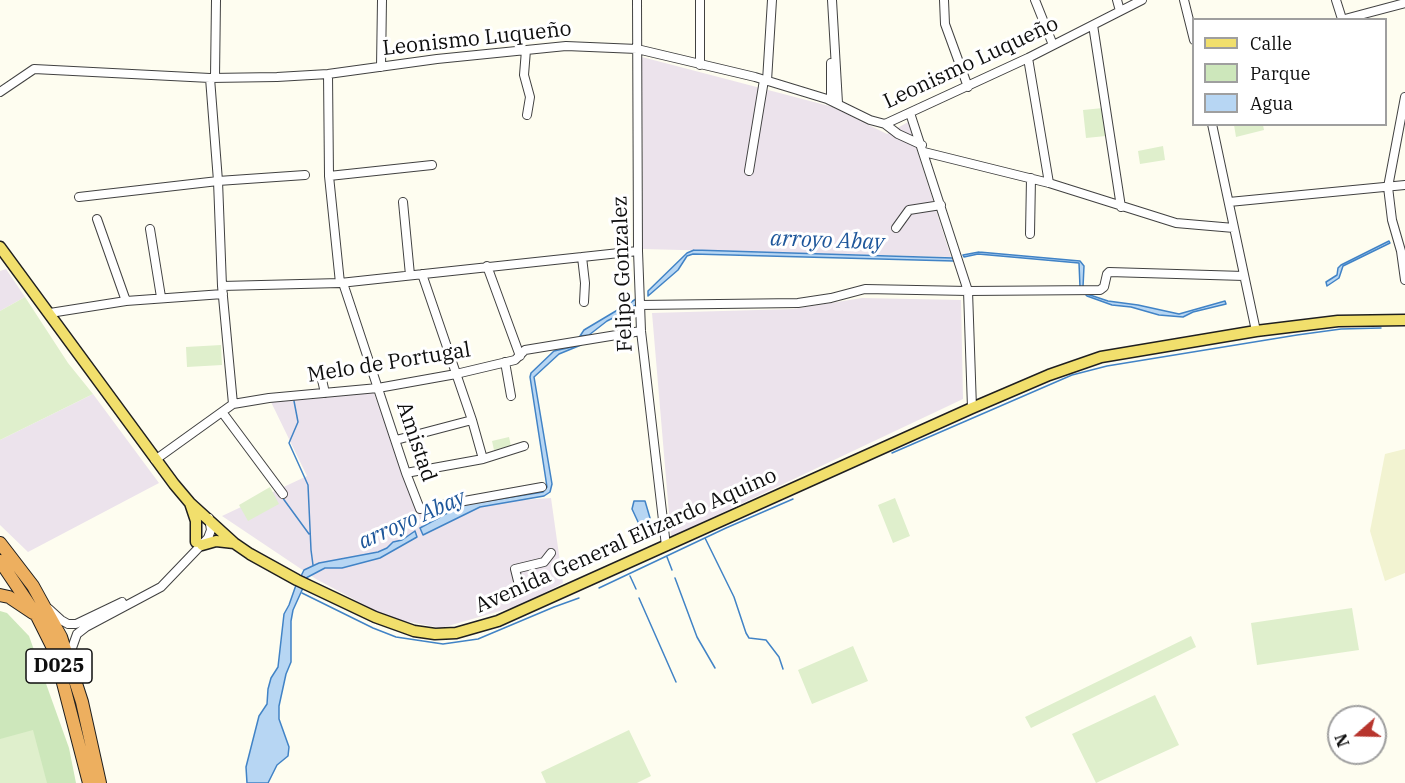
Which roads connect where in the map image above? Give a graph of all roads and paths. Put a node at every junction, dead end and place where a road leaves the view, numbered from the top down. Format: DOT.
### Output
graph roads {
  1 [pos="216,0"];
  2 [pos="382,0"];
  3 [pos="388,0"];
  4 [pos="637,0"];
  5 [pos="700,0"];
  6 [pos="772,0"];
  7 [pos="832,0"];
  8 [pos="944,0"];
  9 [pos="1035,0"];
  10 [pos="1116,0"];
  11 [pos="1140,0"];
  12 [pos="1184,0"];
  13 [pos="1336,0"];
  14 [pos="1405,3"];
  15 [pos="1120,11"];
  16 [pos="1341,18"];
  17 [pos="1345,18"];
  18 [pos="1093,25"];
  19 [pos="1192,32"];
  20 [pos="1053,45"];
  21 [pos="637,49"];
  22 [pos="526,50"];
  23 [pos="1028,58"];
  24 [pos="700,64"];
  25 [pos="384,66"];
  26 [pos="328,74"];
  27 [pos="213,77"];
  28 [pos="765,81"];
  29 [pos="969,87"];
  30 [pos="0,92"];
  31 [pos="1405,97"];
  32 [pos="834,102"];
  33 [pos="910,113"];
  34 [pos="527,115"];
  35 [pos="885,124"];
  36 [pos="1212,126"];
  37 [pos="923,148"];
  38 [pos="432,165"];
  39 [pos="749,171"];
  40 [pos="305,175"];
  41 [pos="329,176"];
  42 [pos="1031,178"];
  43 [pos="218,181"];
  44 [pos="1049,183"];
  45 [pos="1405,185"];
  46 [pos="1388,187"];
  47 [pos="79,197"];
  48 [pos="403,202"];
  49 [pos="1229,202"];
  50 [pos="941,206"];
  51 [pos="1121,207"];
  52 [pos="97,219"];
  53 [pos="896,228"];
  54 [pos="1234,228"];
  55 [pos="150,229"];
  56 [pos="1030,234"];
  57 [pos="0,247"];
  58 [pos="638,251"];
  59 [pos="582,256"];
  60 [pos="487,266"];
  61 [pos="422,274"];
  62 [pos="410,275"];
  63 [pos="1244,276"];
  64 [pos="1405,280"];
  65 [pos="341,283"];
  66 [pos="222,290"];
  67 [pos="968,291"];
  68 [pos="161,297"];
  69 [pos="126,301"];
  70 [pos="584,302"];
  71 [pos="640,305"];
  72 [pos="50,313"];
  73 [pos="1405,320"];
  74 [pos="1256,331"];
  75 [pos="641,332"];
  76 [pos="520,356"];
  77 [pos="505,362"];
  78 [pos="321,371"];
  79 [pos="456,374"];
  80 [pos="378,388"];
  81 [pos="324,393"];
  82 [pos="511,396"];
  83 [pos="233,404"];
  84 [pos="972,408"];
  85 [pos="222,412"];
  86 [pos="472,420"];
  87 [pos="396,440"];
  88 [pos="524,446"];
  89 [pos="483,459"];
  90 [pos="155,460"];
  91 [pos="406,473"];
  92 [pos="542,487"];
  93 [pos="283,494"];
  94 [pos="190,503"];
  95 [pos="212,523"];
  96 [pos="0,543"];
  97 [pos="199,543"];
  98 [pos="234,543"];
  99 [pos="666,546"];
  100 [pos="551,553"];
  101 [pos="0,561"];
  102 [pos="518,583"];
  103 [pos="0,595"];
  104 [pos="41,611"];
  105 [pos="74,676"];
  106 [pos="89,783"];
  107 [pos="100,783"];
  1 -- 27 [label="street"];
  2 -- 25 [label="street"];
  3 -- 25 [label="street"];
  4 -- 21 [label="street, Felipe Gonzalez"];
  5 -- 24 [label="street"];
  6 -- 28 [label="street"];
  7 -- 32 [label="street"];
  8 -- 29 [label="street"];
  9 -- 20 [label="street"];
  10 -- 15 [label="street"];
  11 -- 15 [label="street, Leonismo Luqueño"];
  12 -- 19 [label="street"];
  13 -- 16 [label="street"];
  14 -- 17 [label="street"];
  15 -- 18 [label="street, Leonismo Luqueño"];
  18 -- 20 [label="street, Leonismo Luqueño"];
  18 -- 51 [label="street"];
  20 -- 23 [label="street, Leonismo Luqueño"];
  21 -- 22 [label="street, Leonismo Luqueño"];
  21 -- 24 [label="street, Leonismo Luqueño"];
  21 -- 58 [label="street, Felipe Gonzalez"];
  22 -- 25 [label="street, Leonismo Luqueño"];
  22 -- 34 [label="street"];
  23 -- 29 [label="street, Leonismo Luqueño"];
  23 -- 44 [label="street"];
  24 -- 28 [label="street, Leonismo Luqueño"];
  25 -- 26 [label="street, Leonismo Luqueño"];
  26 -- 27 [label="street, Leonismo Luqueño"];
  26 -- 41 [label="street, Amistad"];
  27 -- 30 [label="street, Leonismo Luqueño"];
  27 -- 43 [label="street"];
  28 -- 32 [label="street, Leonismo Luqueño"];
  28 -- 39 [label="street"];
  29 -- 33 [label="street, Leonismo Luqueño"];
  31 -- 46 [label="street"];
  32 -- 35 [label="street, Leonismo Luqueño"];
  33 -- 35 [label="street, Leonismo Luqueño"];
  33 -- 37 [label="street"];
  35 -- 37 [label="street"];
  36 -- 49 [label="street"];
  37 -- 42 [label="street"];
  37 -- 50 [label="street"];
  38 -- 41 [label="street"];
  40 -- 43 [label="street"];
  41 -- 65 [label="street, Amistad"];
  42 -- 44 [label="street"];
  42 -- 56 [label="street"];
  43 -- 47 [label="street"];
  43 -- 66 [label="street"];
  44 -- 51 [label="street"];
  45 -- 46 [label="street"];
  46 -- 49 [label="street"];
  46 -- 64 [label="street"];
  48 -- 62 [label="street"];
  49 -- 54 [label="street"];
  50 -- 53 [label="street"];
  50 -- 67 [label="street"];
  51 -- 54 [label="street"];
  52 -- 69 [label="street"];
  54 -- 63 [label="street"];
  55 -- 68 [label="street"];
  57 -- 72 [label="main road, Avenida General Elizardo Aquino"];
  58 -- 59 [label="street"];
  58 -- 71 [label="street, Felipe Gonzalez"];
  59 -- 60 [label="street"];
  59 -- 70 [label="street"];
  60 -- 61 [label="street"];
  60 -- 76 [label="street"];
  61 -- 62 [label="street"];
  61 -- 79 [label="street"];
  62 -- 65 [label="street"];
  63 -- 67 [label="street"];
  63 -- 74 [label="street"];
  65 -- 66 [label="street"];
  65 -- 80 [label="street, Amistad"];
  66 -- 68 [label="street"];
  66 -- 83 [label="street"];
  67 -- 71 [label="street"];
  67 -- 84 [label="street"];
  68 -- 69 [label="street"];
  69 -- 72 [label="street"];
  71 -- 75 [label="street, Felipe Gonzalez"];
  72 -- 90 [label="main road, Avenida General Elizardo Aquino"];
  73 -- 74 [label="main road, Avenida General Elizardo Aquino"];
  74 -- 84 [label="main road, Avenida General Elizardo Aquino"];
  75 -- 76 [label="street, Melo de Portugal"];
  75 -- 99 [label="street, Felipe Gonzalez"];
  76 -- 77 [label="street, Melo de Portugal"];
  77 -- 79 [label="street, Melo de Portugal"];
  77 -- 82 [label="street"];
  78 -- 81 [label="street"];
  79 -- 80 [label="street, Melo de Portugal"];
  79 -- 86 [label="street"];
  80 -- 81 [label="street, Melo de Portugal"];
  80 -- 87 [label="street, Amistad"];
  81 -- 83 [label="street, Melo de Portugal"];
  83 -- 85 [label="street, Melo de Portugal"];
  84 -- 99 [label="main road, Avenida General Elizardo Aquino"];
  85 -- 90 [label="street, Melo de Portugal"];
  85 -- 93 [label="street"];
  86 -- 87 [label="street"];
  86 -- 89 [label="street"];
  87 -- 91 [label="street, Amistad"];
  88 -- 89 [label="street"];
  89 -- 91 [label="street"];
  90 -- 94 [label="main road, Avenida General Elizardo Aquino"];
  91 -- 92 [label="street, Amistad"];
  94 -- 95 [label="main road, Avenida General Elizardo Aquino"];
  94 -- 97 [label="main road"];
  95 -- 97 [label="street"];
  95 -- 98 [label="main road, Avenida General Elizardo Aquino"];
  96 -- 104 [label="highway, D025"];
  97 -- 98 [label="main road"];
  97 -- 104 [label="street"];
  97 -- 105 [label="street"];
  98 -- 99 [label="main road, Avenida General Elizardo Aquino"];
  100 -- 102 [label="street"];
  101 -- 104 [label="highway, D025"];
  103 -- 104 [label="highway"];
  104 -- 105 [label="highway, D025"];
  104 -- 106 [label="highway, D025"];
  105 -- 107 [label="highway, D025"];
}
